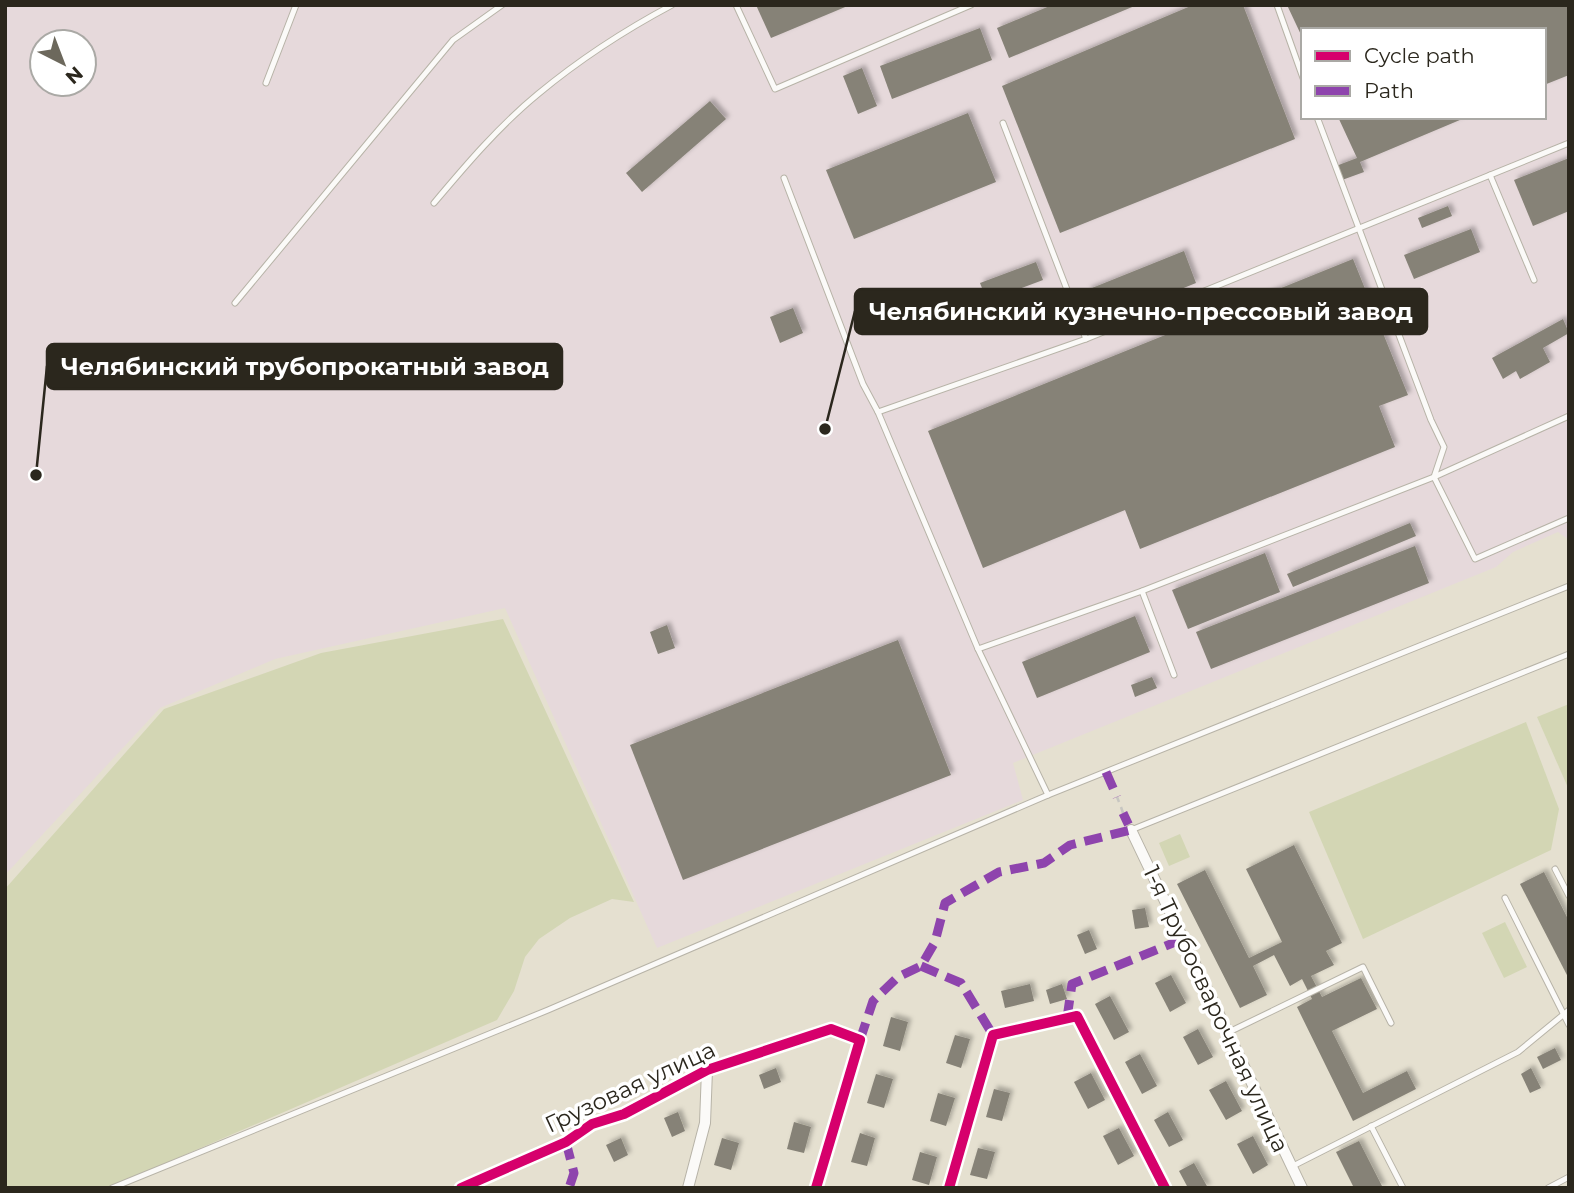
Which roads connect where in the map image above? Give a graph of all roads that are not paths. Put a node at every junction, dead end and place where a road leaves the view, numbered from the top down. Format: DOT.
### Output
graph roads {
  1 [pos="296,5"];
  2 [pos="502,5"];
  3 [pos="672,5"];
  4 [pos="736,5"];
  5 [pos="971,5"];
  6 [pos="1276,5"];
  7 [pos="1301,73"];
  8 [pos="266,83"];
  9 [pos="1318,119"];
  10 [pos="1003,123"];
  11 [pos="1569,143"];
  12 [pos="1490,175"];
  13 [pos="784,178"];
  14 [pos="434,203"];
  15 [pos="1357,228"];
  16 [pos="1534,279"];
  17 [pos="235,303"];
  18 [pos="1086,339"];
  19 [pos="878,412"];
  20 [pos="1569,416"];
  21 [pos="1434,477"];
  22 [pos="1569,518"];
  23 [pos="1569,586"];
  24 [pos="1142,591"];
  25 [pos="978,649"];
  26 [pos="1569,654"];
  27 [pos="1174,676"];
  28 [pos="1048,795"];
  29 [pos="1131,830"];
  30 [pos="1555,869"];
  31 [pos="1569,896"];
  32 [pos="1505,898"];
  33 [pos="1566,1011"];
  34 [pos="1391,1023"];
  35 [pos="1569,1025"];
  36 [pos="1227,1032"];
  37 [pos="707,1070"];
  38 [pos="1371,1126"];
  39 [pos="1291,1167"];
  40 [pos="1569,1177"];
  41 [pos="112,1188"];
  42 [pos="461,1188"];
  43 [pos="688,1188"];
  44 [pos="816,1188"];
  45 [pos="949,1188"];
  46 [pos="1166,1188"];
  47 [pos="1302,1188"];
  48 [pos="1402,1188"];
  49 [pos="1548,1188"];
  1 -- 8 [label="lane"];
  2 -- 17 [label="lane"];
  3 -- 14 [label="lane"];
  4 -- 5 [label="lane"];
  6 -- 7 [label="lane"];
  9 -- 15 [label="lane"];
  10 -- 18 [label="lane"];
  11 -- 12 [label="lane"];
  12 -- 15 [label="lane"];
  12 -- 16 [label="lane"];
  13 -- 19 [label="lane"];
  15 -- 18 [label="lane"];
  15 -- 21 [label="lane"];
  18 -- 19 [label="lane"];
  19 -- 25 [label="lane"];
  20 -- 21 [label="lane"];
  21 -- 22 [label="lane"];
  21 -- 24 [label="lane"];
  23 -- 28 [label="lane"];
  24 -- 25 [label="lane"];
  24 -- 27 [label="lane"];
  25 -- 28 [label="lane"];
  26 -- 29 [label="lane"];
  28 -- 41 [label="lane"];
  29 -- 36 [label="street, 1-я Трубосварочная улица"];
  30 -- 31 [label="lane"];
  32 -- 33 [label="lane"];
  33 -- 35 [label="lane"];
  33 -- 38 [label="lane"];
  34 -- 36 [label="lane"];
  36 -- 39 [label="street, 1-я Трубосварочная улица"];
  37 -- 42 [label="street, Грузовая улица"];
  37 -- 43 [label="street"];
  37 -- 44 [label="street, Грузовая улица"];
  38 -- 39 [label="lane"];
  38 -- 48 [label="lane"];
  39 -- 47 [label="street, 1-я Трубосварочная улица"];
  40 -- 49 [label="lane"];
  45 -- 46 [label="street"];
}
